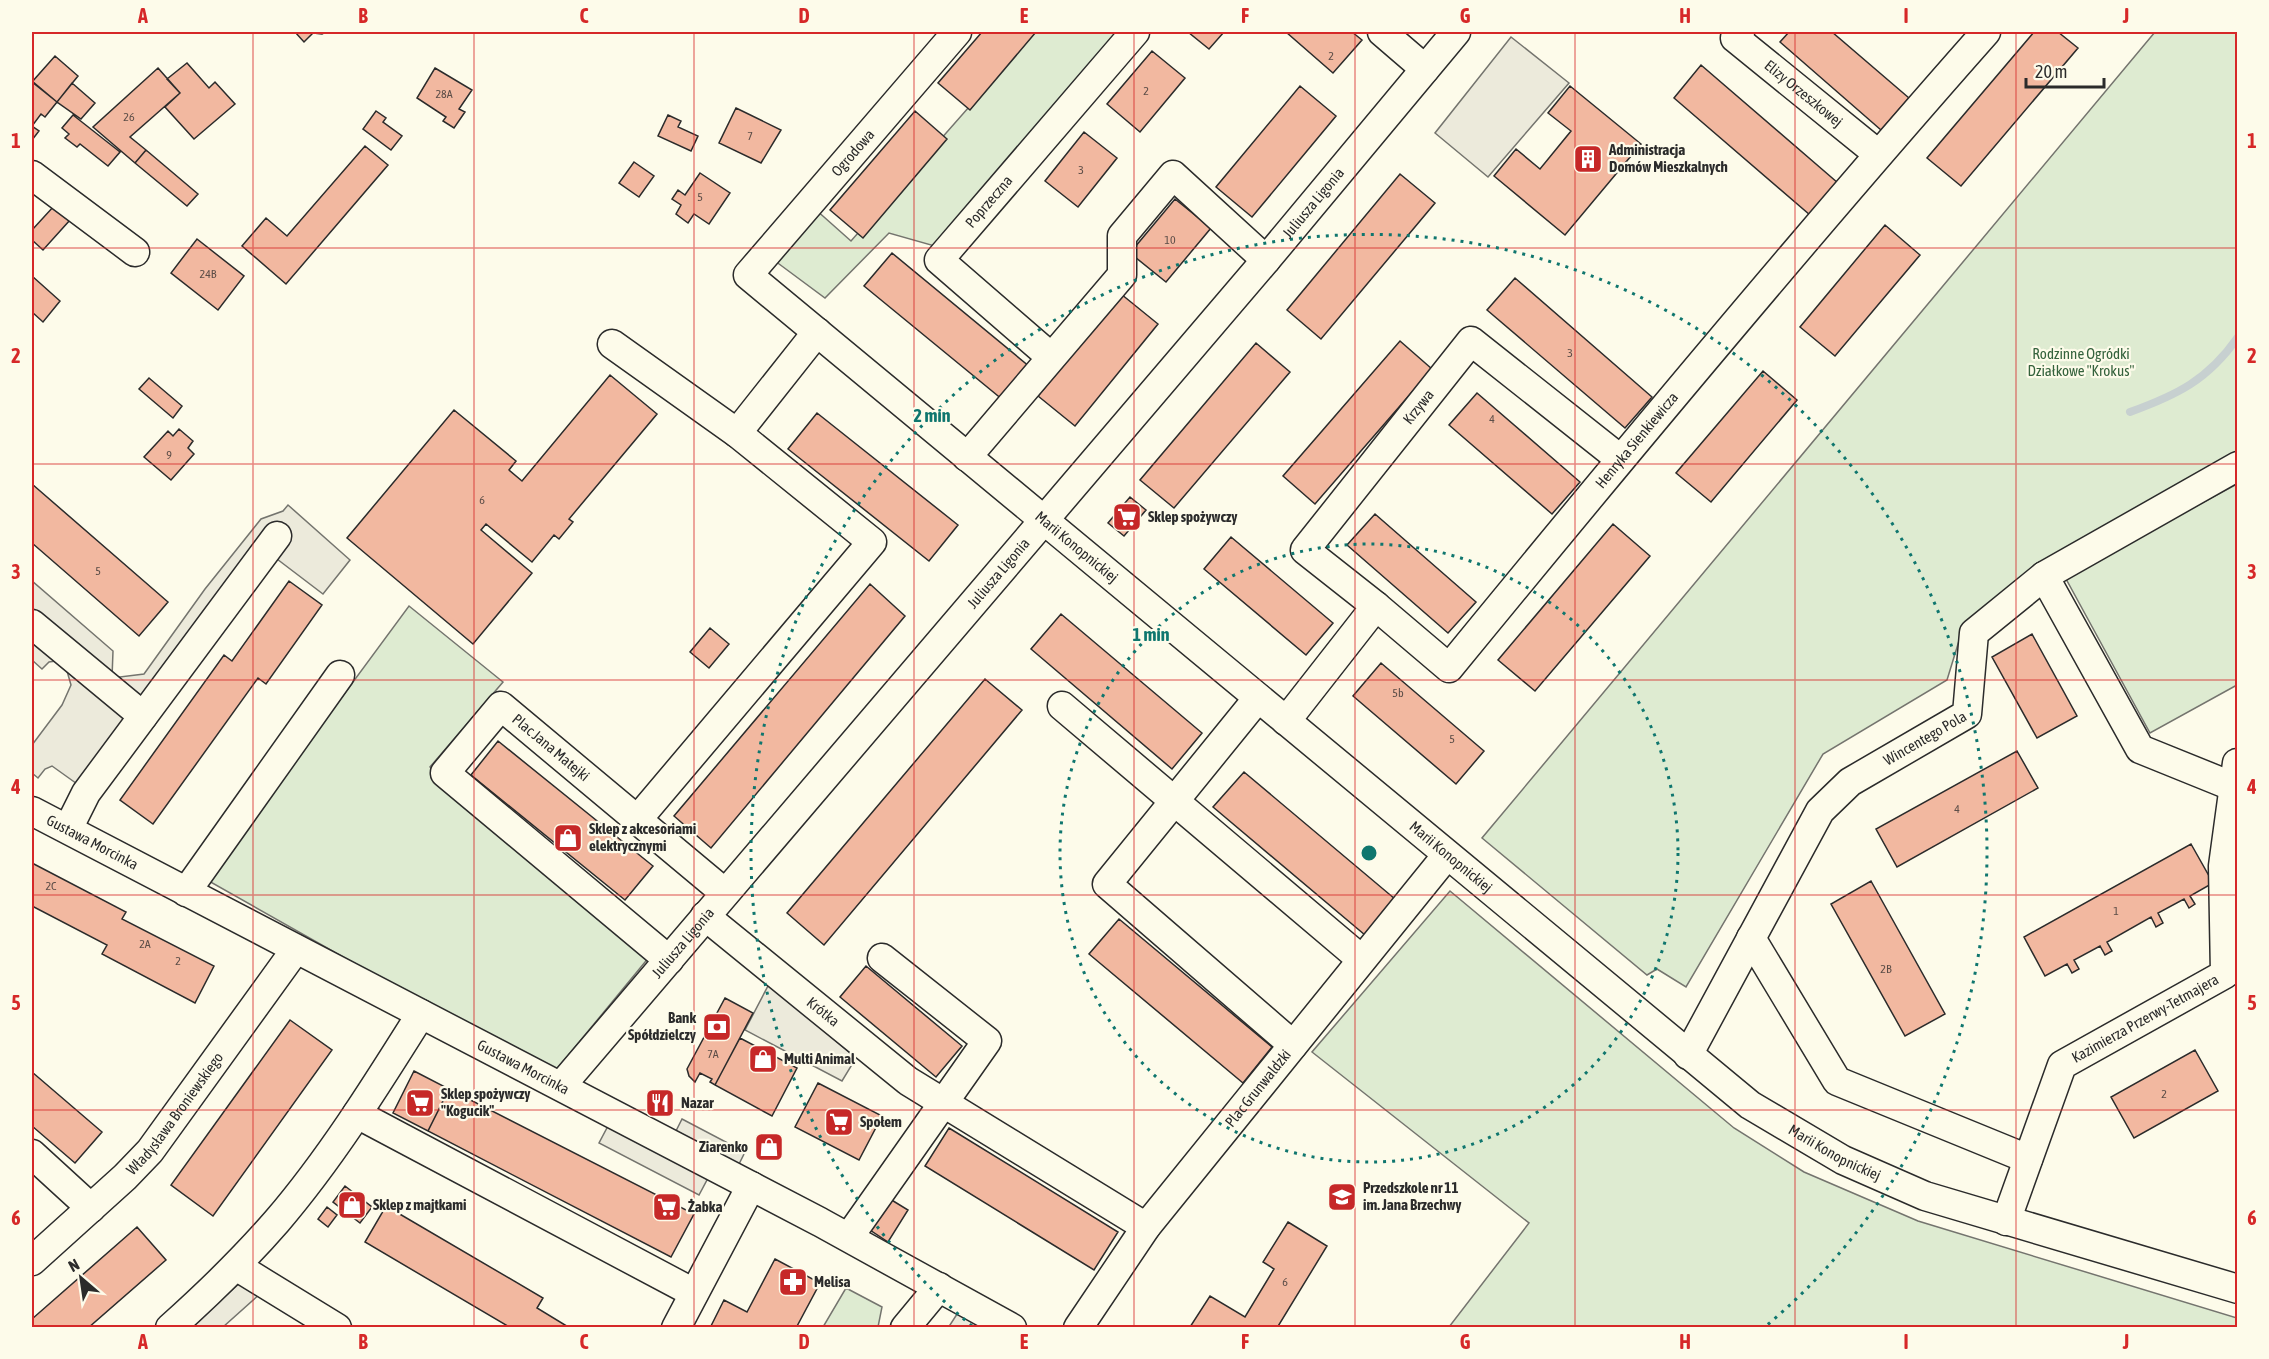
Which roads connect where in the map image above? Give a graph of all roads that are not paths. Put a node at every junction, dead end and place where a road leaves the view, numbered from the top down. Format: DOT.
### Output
graph roads {
  1 [pos="957,32"];
  2 [pos="1135,32"];
  3 [pos="1382,32"];
  4 [pos="1456,32"];
  5 [pos="1740,32"];
  6 [pos="1986,32"];
  7 [pos="1425,69"];
  8 [pos="1878,154"];
  9 [pos="32,175"];
  10 [pos="135,252"];
  11 [pos="1266,260"];
  12 [pos="748,275"];
  13 [pos="817,332"];
  14 [pos="612,344"];
  15 [pos="1051,357"];
  16 [pos="737,433"];
  17 [pos="967,457"];
  18 [pos="1620,459"];
  19 [pos="2238,466"];
  20 [pos="1042,519"];
  21 [pos="277,536"];
  22 [pos="2044,576"];
  23 [pos="1376,606"];
  24 [pos="32,624"];
  25 [pos="340,675"];
  26 [pos="1258,698"];
  27 [pos="1062,706"];
  28 [pos="143,716"];
  29 [pos="1286,721"];
  30 [pos="2236,775"];
  31 [pos="1175,800"];
  32 [pos="32,811"];
  33 [pos="637,820"];
  34 [pos="68,829"];
  35 [pos="1447,855"];
  36 [pos="186,892"];
  37 [pos="725,893"];
  38 [pos="705,916"];
  39 [pos="1751,938"];
  40 [pos="296,949"];
  41 [pos="882,958"];
  42 [pos="1360,959"];
  43 [pos="669,960"];
  44 [pos="421,1014"];
  45 [pos="1293,1045"];
  46 [pos="1688,1055"];
  47 [pos="561,1086"];
  48 [pos="943,1102"];
  49 [pos="357,1114"];
  50 [pos="32,1154"];
  51 [pos="2028,1159"];
  52 [pos="751,1186"];
  53 [pos="92,1208"];
  54 [pos="2006,1221"];
  55 [pos="1146,1227"];
  56 [pos="849,1237"];
  57 [pos="32,1261"];
  58 [pos="236,1266"];
  59 [pos="939,1287"];
  60 [pos="2238,1289"];
  61 [pos="694,1293"];
  62 [pos="170,1328"];
  63 [pos="338,1328"];
  64 [pos="676,1328"];
  65 [pos="905,1328"];
  66 [pos="1012,1328"];
  67 [pos="1078,1328"];
  1 -- 12 [label="street, Ogrodowa"];
  2 -- 15 [label="street, Poprzeczna"];
  3 -- 7 [label="street"];
  4 -- 7 [label="street, Juliusza Ligonia"];
  5 -- 8 [label="street, Elizy Orzeszkowej"];
  6 -- 8 [label="street, Henryka Sienkiewicza"];
  7 -- 11 [label="street, Juliusza Ligonia"];
  8 -- 18 [label="street, Henryka Sienkiewicza"];
  9 -- 10 [label="street"];
  11 -- 15 [label="street"];
  11 -- 20 [label="street, Juliusza Ligonia"];
  12 -- 13 [label="street, Marii Konopnickiej"];
  13 -- 16 [label="street"];
  13 -- 17 [label="street, Marii Konopnickiej"];
  14 -- 16 [label="street"];
  15 -- 17 [label="street"];
  16 -- 33 [label="street"];
  17 -- 20 [label="street, Marii Konopnickiej"];
  18 -- 23 [label="street, Henryka Sienkiewicza"];
  18 -- 23 [label="street, Krzywa"];
  19 -- 22 [label="street, Wincentego Pola"];
  20 -- 26 [label="street, Marii Konopnickiej"];
  20 -- 37 [label="street, Juliusza Ligonia"];
  21 -- 28 [label="street"];
  22 -- 30 [label="street"];
  22 -- 39 [label="street, Wincentego Pola"];
  23 -- 29 [label="street"];
  24 -- 28 [label="street"];
  25 -- 36 [label="street"];
  26 -- 29 [label="street, Marii Konopnickiej"];
  26 -- 31 [label="street"];
  27 -- 31 [label="street"];
  28 -- 34 [label="street"];
  29 -- 35 [label="street, Marii Konopnickiej"];
  30 -- 51 [label="street, Kazimierza Przerwy-Tetmajera"];
  31 -- 42 [label="street"];
  31 -- 45 [label="street"];
  32 -- 34 [label="street, Gustawa Morcinka"];
  33 -- 37 [label="street, Plac Jana Matejki"];
  33 -- 43 [label="street, Plac Jana Matejki"];
  34 -- 36 [label="street, Gustawa Morcinka"];
  35 -- 42 [label="street, Plac Grunwaldzki"];
  35 -- 46 [label="street, Marii Konopnickiej"];
  36 -- 40 [label="street, Gustawa Morcinka"];
  37 -- 38 [label="street, Juliusza Ligonia"];
  38 -- 43 [label="street, Juliusza Ligonia"];
  38 -- 48 [label="street, Krótka"];
  39 -- 46 [label="street, Wincentego Pola"];
  39 -- 51 [label="street"];
  40 -- 44 [label="street, Gustawa Morcinka"];
  40 -- 53 [label="street, Władysława Broniewskiego"];
  41 -- 48 [label="street"];
  42 -- 45 [label="street, Plac Grunwaldzki"];
  43 -- 47 [label="street, Juliusza Ligonia"];
  44 -- 47 [label="street, Gustawa Morcinka"];
  44 -- 49 [label="street"];
  45 -- 55 [label="street, Plac Grunwaldzki"];
  46 -- 54 [label="street, Marii Konopnickiej"];
  47 -- 52 [label="street, Gustawa Morcinka"];
  48 -- 55 [label="street, Krótka"];
  48 -- 56 [label="street"];
  49 -- 58 [label="street"];
  49 -- 61 [label="street"];
  50 -- 53 [label="street"];
  51 -- 54 [label="street, Kazimierza Przerwy-Tetmajera"];
  52 -- 56 [label="street, Gustawa Morcinka"];
  52 -- 61 [label="street"];
  53 -- 57 [label="street, Władysława Broniewskiego"];
  54 -- 60 [label="street, Marii Konopnickiej"];
  55 -- 67 [label="street, Plac Grunwaldzki"];
  56 -- 59 [label="street, Gustawa Morcinka"];
  58 -- 62 [label="street"];
  58 -- 63 [label="street"];
  59 -- 65 [label="street"];
  59 -- 66 [label="street, Gustawa Morcinka"];
  61 -- 64 [label="street"];
}
